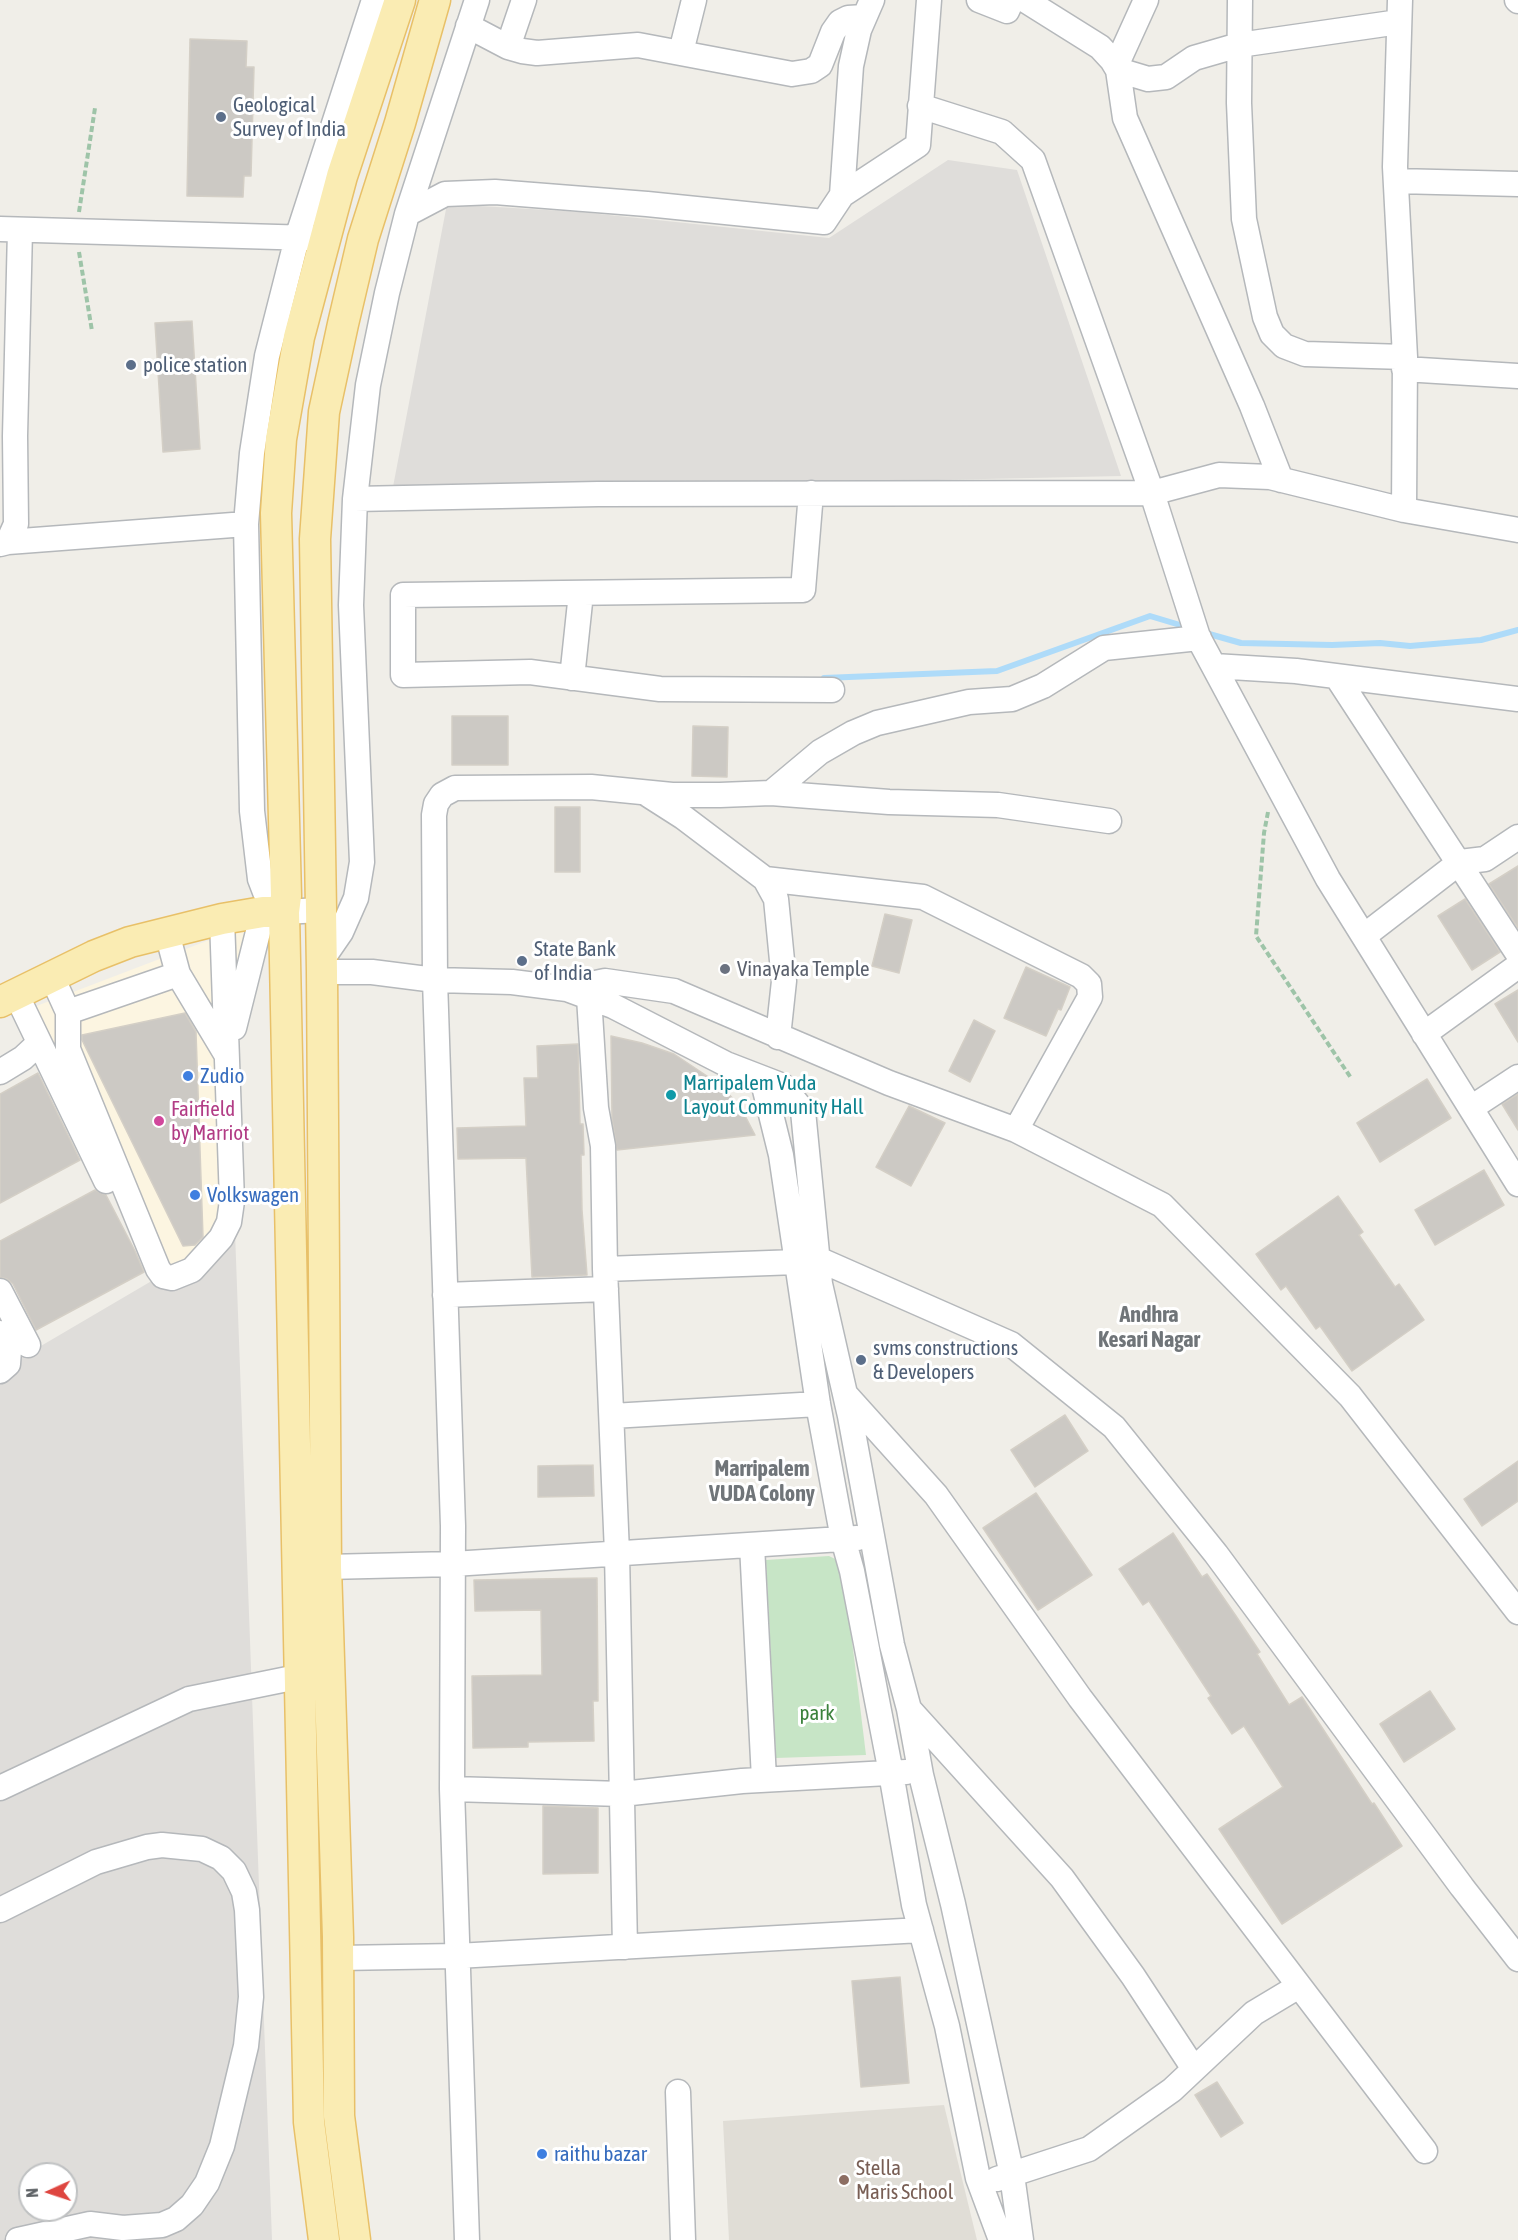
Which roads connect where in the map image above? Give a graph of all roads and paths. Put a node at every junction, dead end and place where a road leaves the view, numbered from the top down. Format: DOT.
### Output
graph roads {
  1 [pos="374,0"];
  2 [pos="400,0"];
  3 [pos="435,0"];
  4 [pos="477,0"];
  5 [pos="524,0"];
  6 [pos="694,0"];
  7 [pos="929,0"];
  8 [pos="979,0"];
  9 [pos="1012,0"];
  10 [pos="1025,0"];
  11 [pos="1146,0"];
  12 [pos="1240,0"];
  13 [pos="868,8"];
  14 [pos="1399,11"];
  15 [pos="468,26"];
  16 [pos="1239,45"];
  17 [pos="508,46"];
  18 [pos="681,52"];
  19 [pos="1117,68"];
  20 [pos="920,106"];
  21 [pos="95,108"];
  22 [pos="1396,182"];
  23 [pos="1518,184"];
  24 [pos="842,195"];
  25 [pos="407,214"];
  26 [pos="10,230"];
  27 [pos="76,232"];
  28 [pos="297,238"];
  29 [pos="326,238"];
  30 [pos="92,331"];
  31 [pos="1405,363"];
  32 [pos="8,373"];
  33 [pos="1518,376"];
  34 [pos="8,472"];
  35 [pos="1281,480"];
  36 [pos="811,493"];
  37 [pos="1152,493"];
  38 [pos="354,499"];
  39 [pos="1404,510"];
  40 [pos="246,524"];
  41 [pos="1518,530"];
  42 [pos="4,543"];
  43 [pos="581,593"];
  44 [pos="1197,632"];
  45 [pos="1214,666"];
  46 [pos="1337,677"];
  47 [pos="572,678"];
  48 [pos="832,690"];
  49 [pos="1518,699"];
  50 [pos="1274,778"];
  51 [pos="642,792"];
  52 [pos="771,793"];
  53 [pos="1109,821"];
  54 [pos="1518,837"];
  55 [pos="1460,862"];
  56 [pos="765,879"];
  57 [pos="320,910"];
  58 [pos="273,912"];
  59 [pos="222,919"];
  60 [pos="167,933"];
  61 [pos="1364,936"];
  62 [pos="1518,954"];
  63 [pos="1518,966"];
  64 [pos="322,967"];
  65 [pos="178,974"];
  66 [pos="52,977"];
  67 [pos="435,980"];
  68 [pos="578,993"];
  69 [pos="8,998"];
  70 [pos="68,1012"];
  71 [pos="1424,1034"];
  72 [pos="778,1037"];
  73 [pos="39,1043"];
  74 [pos="227,1056"];
  75 [pos="0,1072"];
  76 [pos="1518,1077"];
  77 [pos="762,1078"];
  78 [pos="1351,1078"];
  79 [pos="1471,1108"];
  80 [pos="1016,1130"];
  81 [pos="1518,1184"];
  82 [pos="808,1260"];
  83 [pos="150,1273"];
  84 [pos="606,1279"];
  85 [pos="0,1291"];
  86 [pos="445,1294"];
  87 [pos="0,1333"];
  88 [pos="28,1345"];
  89 [pos="0,1371"];
  90 [pos="845,1393"];
  91 [pos="818,1404"];
  92 [pos="612,1416"];
  93 [pos="872,1537"];
  94 [pos="843,1539"];
  95 [pos="752,1545"];
  96 [pos="617,1553"];
  97 [pos="453,1564"];
  98 [pos="326,1567"];
  99 [pos="1518,1612"];
  100 [pos="330,1671"];
  101 [pos="300,1675"];
  102 [pos="909,1709"];
  103 [pos="920,1771"];
  104 [pos="891,1773"];
  105 [pos="764,1779"];
  106 [pos="0,1788"];
  107 [pos="452,1789"];
  108 [pos="622,1794"];
  109 [pos="0,1910"];
  110 [pos="921,1930"];
  111 [pos="624,1947"];
  112 [pos="1517,1955"];
  113 [pos="457,1956"];
  114 [pos="339,1958"];
  115 [pos="1299,1986"];
  116 [pos="1194,2069"];
  117 [pos="678,2092"];
  118 [pos="1425,2151"];
  119 [pos="1012,2175"];
  120 [pos="980,2184"];
  121 [pos="138,2232"];
  122 [pos="18,2240"];
  123 [pos="100,2240"];
  124 [pos="324,2240"];
  125 [pos="355,2240"];
  126 [pos="467,2240"];
  127 [pos="683,2240"];
  128 [pos="1001,2240"];
  129 [pos="1021,2240"];
  1 -- 28 [label="street"];
  2 -- 29 [label="main road"];
  3 -- 57 [label="main road"];
  4 -- 15 [label="street"];
  5 -- 17 [label="street"];
  6 -- 18 [label="street"];
  7 -- 20 [label="street"];
  8 -- 9 [label="street"];
  10 -- 19 [label="street"];
  11 -- 19 [label="street"];
  12 -- 16 [label="street"];
  13 -- 18 [label="street"];
  13 -- 24 [label="street"];
  14 -- 16 [label="street"];
  14 -- 22 [label="street"];
  15 -- 17 [label="street"];
  15 -- 25 [label="street"];
  16 -- 19 [label="street"];
  16 -- 31 [label="street"];
  17 -- 18 [label="street"];
  19 -- 35 [label="street"];
  20 -- 24 [label="street"];
  20 -- 37 [label="street"];
  21 -- 27 [label="path"];
  22 -- 23 [label="street"];
  22 -- 31 [label="street"];
  24 -- 25 [label="street"];
  25 -- 38 [label="street"];
  26 -- 27 [label="street"];
  26 -- 32 [label="street"];
  27 -- 28 [label="street"];
  27 -- 30 [label="path"];
  28 -- 29 [label="street"];
  28 -- 40 [label="street"];
  29 -- 58 [label="main road"];
  31 -- 33 [label="street"];
  31 -- 39 [label="street"];
  32 -- 34 [label="street"];
  34 -- 42 [label="street"];
  35 -- 37 [label="street"];
  35 -- 39 [label="street"];
  36 -- 37 [label="street"];
  36 -- 38 [label="street"];
  36 -- 43 [label="street"];
  37 -- 44 [label="street"];
  38 -- 64 [label="street"];
  39 -- 41 [label="street"];
  40 -- 42 [label="street"];
  40 -- 58 [label="street"];
  43 -- 47 [label="street"];
  43 -- 47 [label="street"];
  44 -- 45 [label="street"];
  44 -- 52 [label="street"];
  45 -- 46 [label="street"];
  45 -- 50 [label="street"];
  46 -- 49 [label="street"];
  46 -- 55 [label="street"];
  47 -- 48 [label="street"];
  50 -- 61 [label="street"];
  50 -- 78 [label="path"];
  51 -- 52 [label="street"];
  51 -- 56 [label="street"];
  51 -- 67 [label="street"];
  52 -- 53 [label="street"];
  54 -- 55 [label="street"];
  55 -- 61 [label="street"];
  55 -- 62 [label="street"];
  56 -- 72 [label="street"];
  56 -- 80 [label="street"];
  57 -- 58 [label="street"];
  57 -- 64 [label="main road"];
  58 -- 59 [label="main road"];
  58 -- 74 [label="street"];
  58 -- 101 [label="main road"];
  59 -- 60 [label="main road"];
  59 -- 74 [label="street"];
  60 -- 65 [label="street"];
  60 -- 66 [label="main road"];
  61 -- 71 [label="street"];
  63 -- 71 [label="street"];
  64 -- 67 [label="street"];
  64 -- 98 [label="main road"];
  65 -- 70 [label="street"];
  65 -- 74 [label="street"];
  66 -- 69 [label="main road"];
  66 -- 70 [label="street"];
  67 -- 68 [label="street"];
  67 -- 86 [label="street"];
  68 -- 72 [label="street"];
  68 -- 77 [label="street"];
  68 -- 84 [label="street"];
  69 -- 73 [label="street"];
  70 -- 74 [label="street"];
  71 -- 79 [label="street"];
  72 -- 80 [label="street"];
  73 -- 75 [label="street"];
  73 -- 83 [label="street"];
  76 -- 79 [label="street"];
  77 -- 82 [label="street"];
  77 -- 82 [label="street"];
  79 -- 81 [label="street"];
  80 -- 99 [label="street"];
  82 -- 84 [label="street"];
  82 -- 90 [label="street"];
  82 -- 91 [label="street"];
  82 -- 112 [label="street"];
  84 -- 86 [label="street"];
  84 -- 92 [label="street"];
  85 -- 88 [label="street"];
  86 -- 97 [label="street"];
  87 -- 89 [label="street"];
  90 -- 93 [label="street"];
  90 -- 115 [label="street"];
  91 -- 92 [label="street"];
  91 -- 94 [label="street"];
  92 -- 96 [label="street"];
  93 -- 94 [label="street"];
  93 -- 102 [label="street"];
  94 -- 95 [label="street"];
  94 -- 104 [label="street"];
  95 -- 96 [label="street"];
  95 -- 105 [label="street"];
  96 -- 97 [label="street"];
  96 -- 108 [label="street"];
  97 -- 98 [label="street"];
  97 -- 107 [label="street"];
  98 -- 100 [label="main road"];
  100 -- 101 [label="street"];
  100 -- 114 [label="main road"];
  101 -- 106 [label="street"];
  101 -- 124 [label="main road"];
  102 -- 103 [label="street"];
  102 -- 116 [label="street"];
  103 -- 104 [label="street"];
  103 -- 119 [label="street"];
  104 -- 105 [label="street"];
  104 -- 110 [label="street"];
  105 -- 108 [label="street"];
  107 -- 108 [label="street"];
  107 -- 113 [label="street"];
  108 -- 111 [label="street"];
  109 -- 121 [label="street"];
  110 -- 111 [label="street"];
  110 -- 120 [label="street"];
  111 -- 113 [label="street"];
  113 -- 114 [label="street"];
  113 -- 126 [label="street"];
  114 -- 125 [label="main road"];
  115 -- 116 [label="street"];
  115 -- 118 [label="street"];
  116 -- 119 [label="street"];
  117 -- 127 [label="street"];
  119 -- 120 [label="street"];
  119 -- 129 [label="street"];
  120 -- 128 [label="street"];
  121 -- 122 [label="street"];
  121 -- 123 [label="street"];
}
